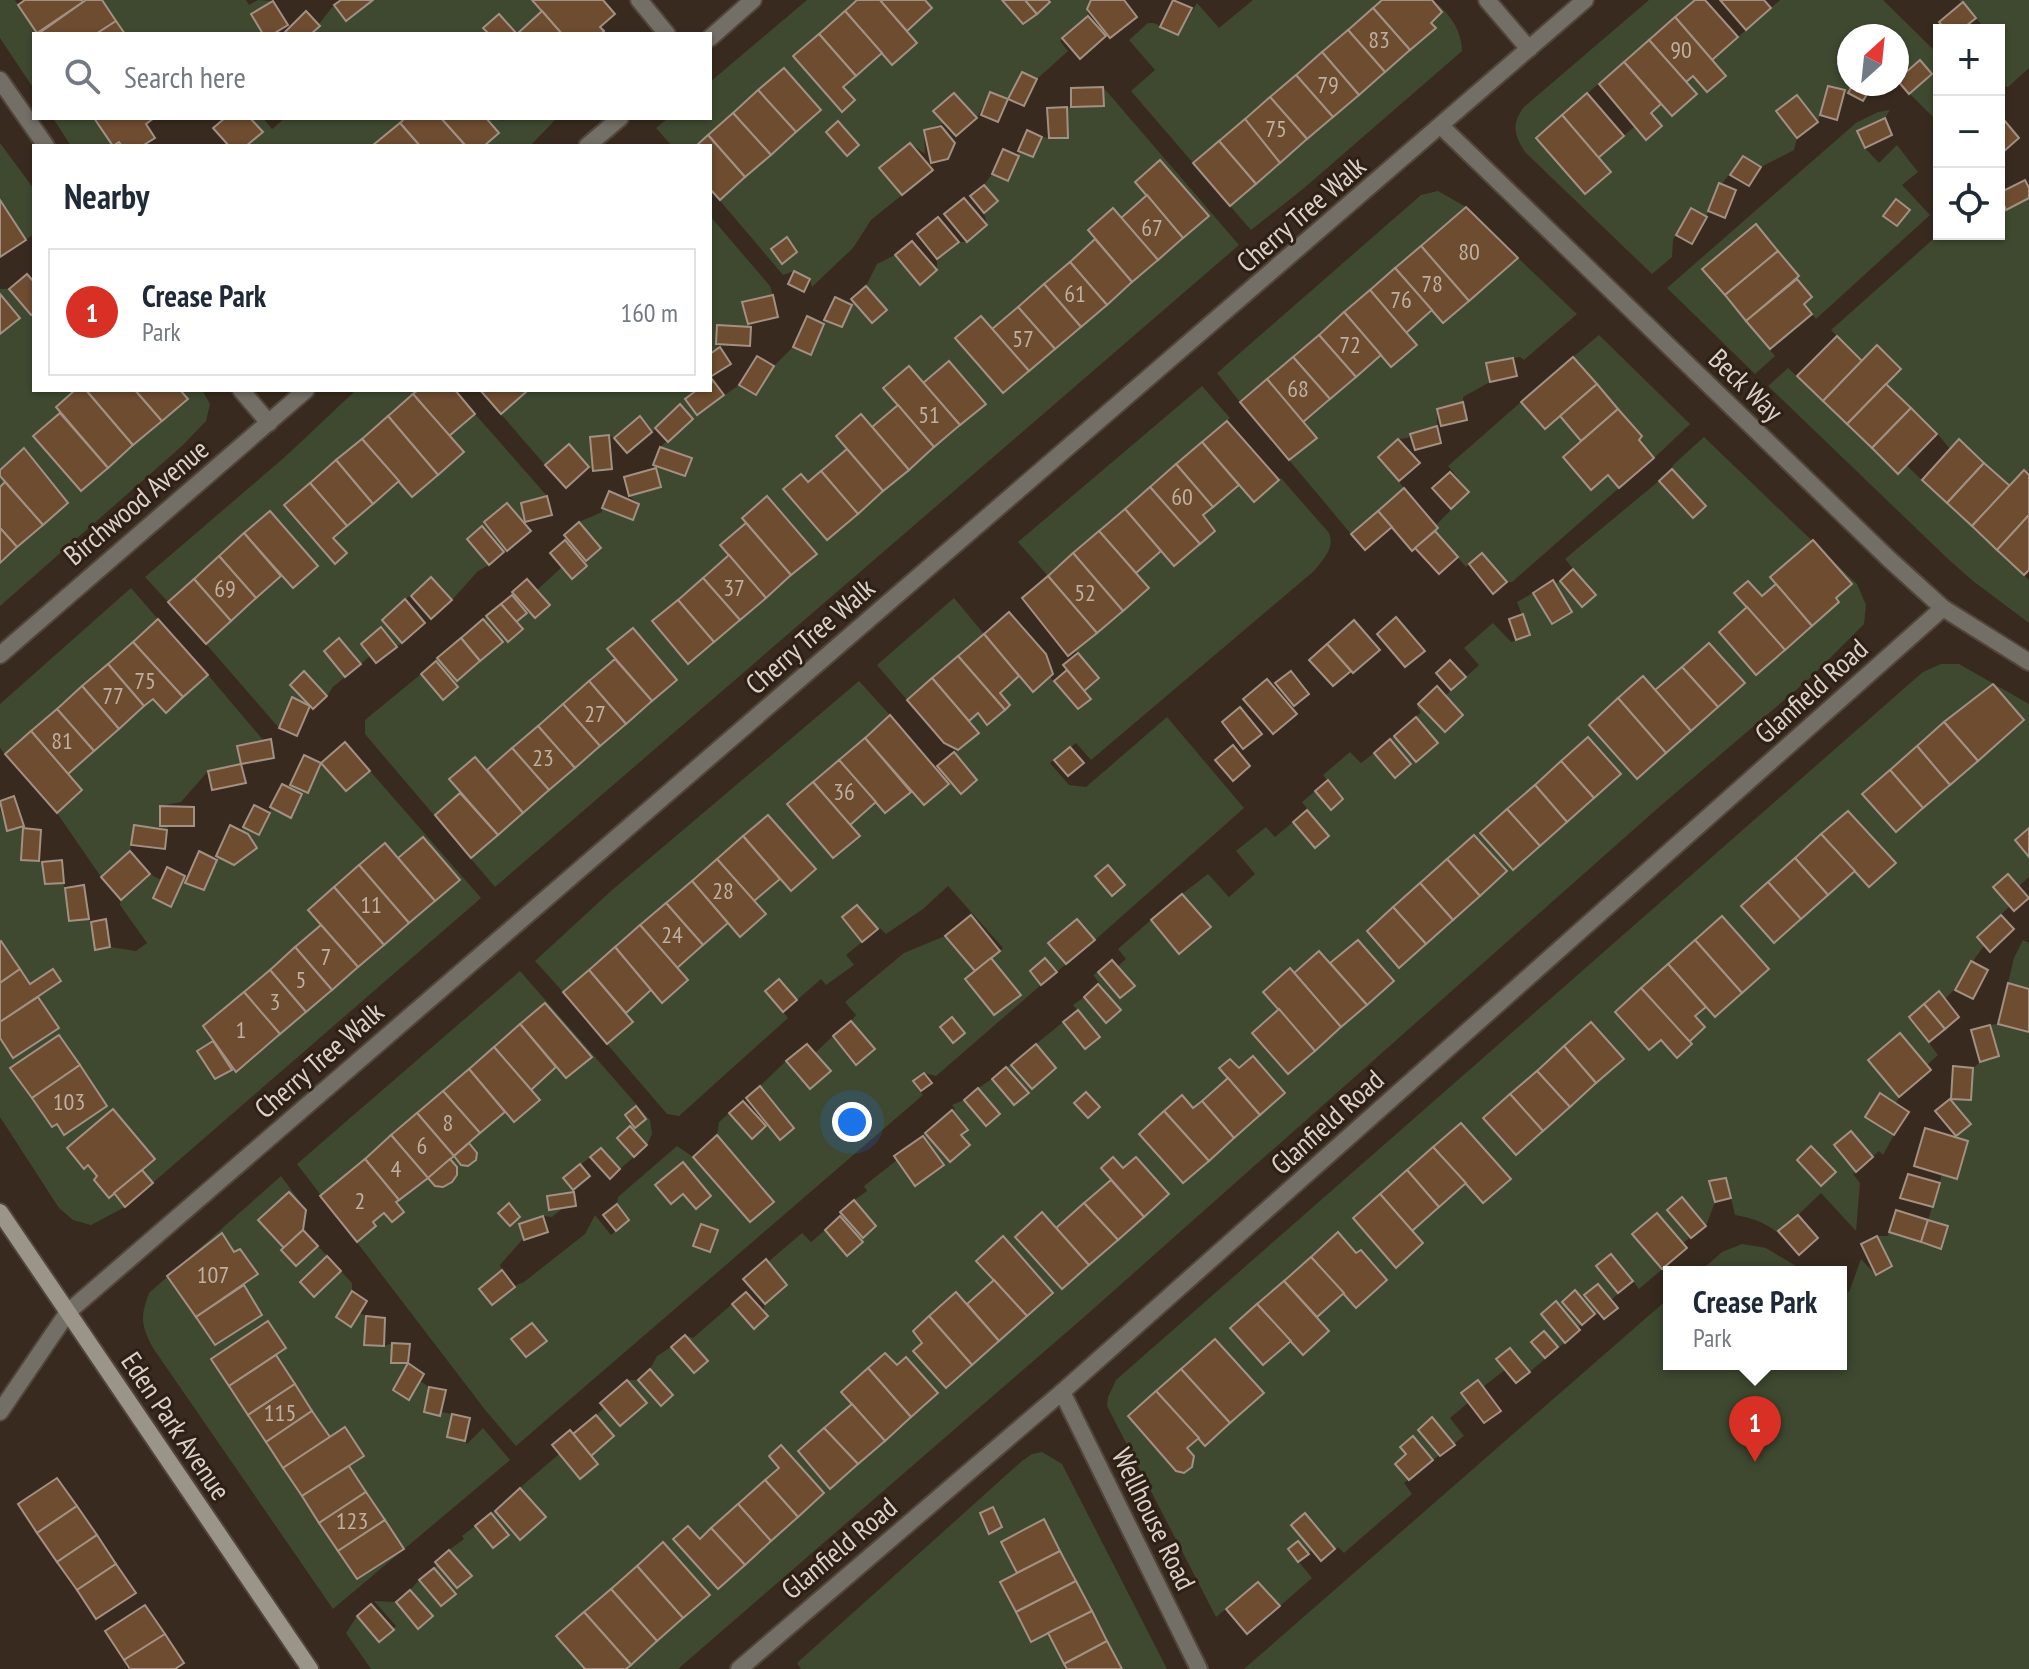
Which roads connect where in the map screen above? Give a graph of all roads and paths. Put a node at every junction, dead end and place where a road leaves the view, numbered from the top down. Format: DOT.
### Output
graph roads {
  1 [pos="639,0"];
  2 [pos="753,0"];
  3 [pos="1487,0"];
  4 [pos="1585,0"];
  5 [pos="665,32"];
  6 [pos="712,36"];
  7 [pos="1529,49"];
  8 [pos="0,80"];
  9 [pos="618,120"];
  10 [pos="1442,127"];
  11 [pos="45,144"];
  12 [pos="589,144"];
  13 [pos="243,392"];
  14 [pos="304,392"];
  15 [pos="269,423"];
  16 [pos="1943,608"];
  17 [pos="0,655"];
  18 [pos="2029,662"];
  19 [pos="0,1212"];
  20 [pos="68,1312"];
  21 [pos="1062,1392"];
  22 [pos="0,1412"];
  23 [pos="310,1669"];
  24 [pos="739,1669"];
  25 [pos="1199,1669"];
  1 -- 5 [label="street"];
  2 -- 6 [label="street"];
  3 -- 7 [label="street"];
  4 -- 7 [label="street, Cherry Tree Walk"];
  7 -- 10 [label="street, Cherry Tree Walk"];
  8 -- 11 [label="street"];
  9 -- 12 [label="street"];
  10 -- 16 [label="street, Beck Way"];
  10 -- 20 [label="street, Cherry Tree Walk"];
  13 -- 15 [label="street"];
  14 -- 15 [label="street, Birchwood Avenue"];
  15 -- 17 [label="street, Birchwood Avenue"];
  16 -- 18 [label="street, Beck Way"];
  16 -- 21 [label="street, Glanfield Road"];
  19 -- 20 [label="street, Eden Park Avenue"];
  20 -- 22 [label="street, Cherry Tree Walk"];
  20 -- 23 [label="street, Eden Park Avenue"];
  21 -- 24 [label="street, Glanfield Road"];
  21 -- 25 [label="street, Wellhouse Road"];
}
